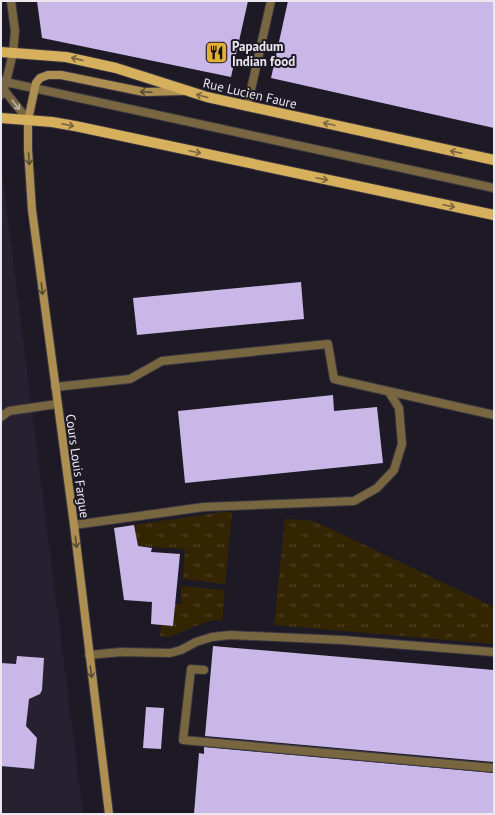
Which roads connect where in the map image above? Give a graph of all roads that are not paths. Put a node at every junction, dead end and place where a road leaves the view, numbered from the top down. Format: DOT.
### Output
graph roads {
  1 [pos="11,1"];
  2 [pos="270,1"];
  3 [pos="1,52"];
  4 [pos="13,53"];
  5 [pos="3,87"];
  6 [pos="35,88"];
  7 [pos="185,91"];
  8 [pos="246,107"];
  9 [pos="1,118"];
  10 [pos="28,120"];
  11 [pos="494,160"];
  12 [pos="494,188"];
  13 [pos="494,215"];
  14 [pos="55,387"];
  15 [pos="389,392"];
  16 [pos="57,404"];
  17 [pos="494,416"];
  18 [pos="1,417"];
  19 [pos="74,525"];
  20 [pos="494,652"];
  21 [pos="90,656"];
  22 [pos="204,670"];
  23 [pos="494,768"];
  24 [pos="109,814"];
  1 -- 4 [label="street"];
  2 -- 8 [label="street"];
  3 -- 4 [label="main road, Rue Lucien Faure"];
  4 -- 5 [label="street"];
  7 -- 4 [label="main road, Rue Lucien Faure, one-way"];
  5 -- 6 [label="street"];
  5 -- 10 [label="street, one-way"];
  7 -- 6 [label="main road, one-way"];
  6 -- 10 [label="main road, Cours Louis Fargue"];
  6 -- 12 [label="street"];
  8 -- 7 [label="main road, Rue Lucien Faure, one-way"];
  11 -- 8 [label="main road, Rue Lucien Faure, one-way"];
  9 -- 10 [label="main road"];
  10 -- 13 [label="main road, one-way"];
  10 -- 14 [label="main road, Cours Louis Fargue, one-way"];
  14 -- 15 [label="street"];
  14 -- 16 [label="main road, Cours Louis Fargue"];
  15 -- 17 [label="street"];
  15 -- 19 [label="street"];
  16 -- 18 [label="street"];
  16 -- 19 [label="main road, Cours Louis Fargue"];
  19 -- 21 [label="main road, Cours Louis Fargue, one-way"];
  20 -- 21 [label="street"];
  21 -- 24 [label="main road, Cours Louis Fargue, one-way"];
  22 -- 23 [label="street"];
}
